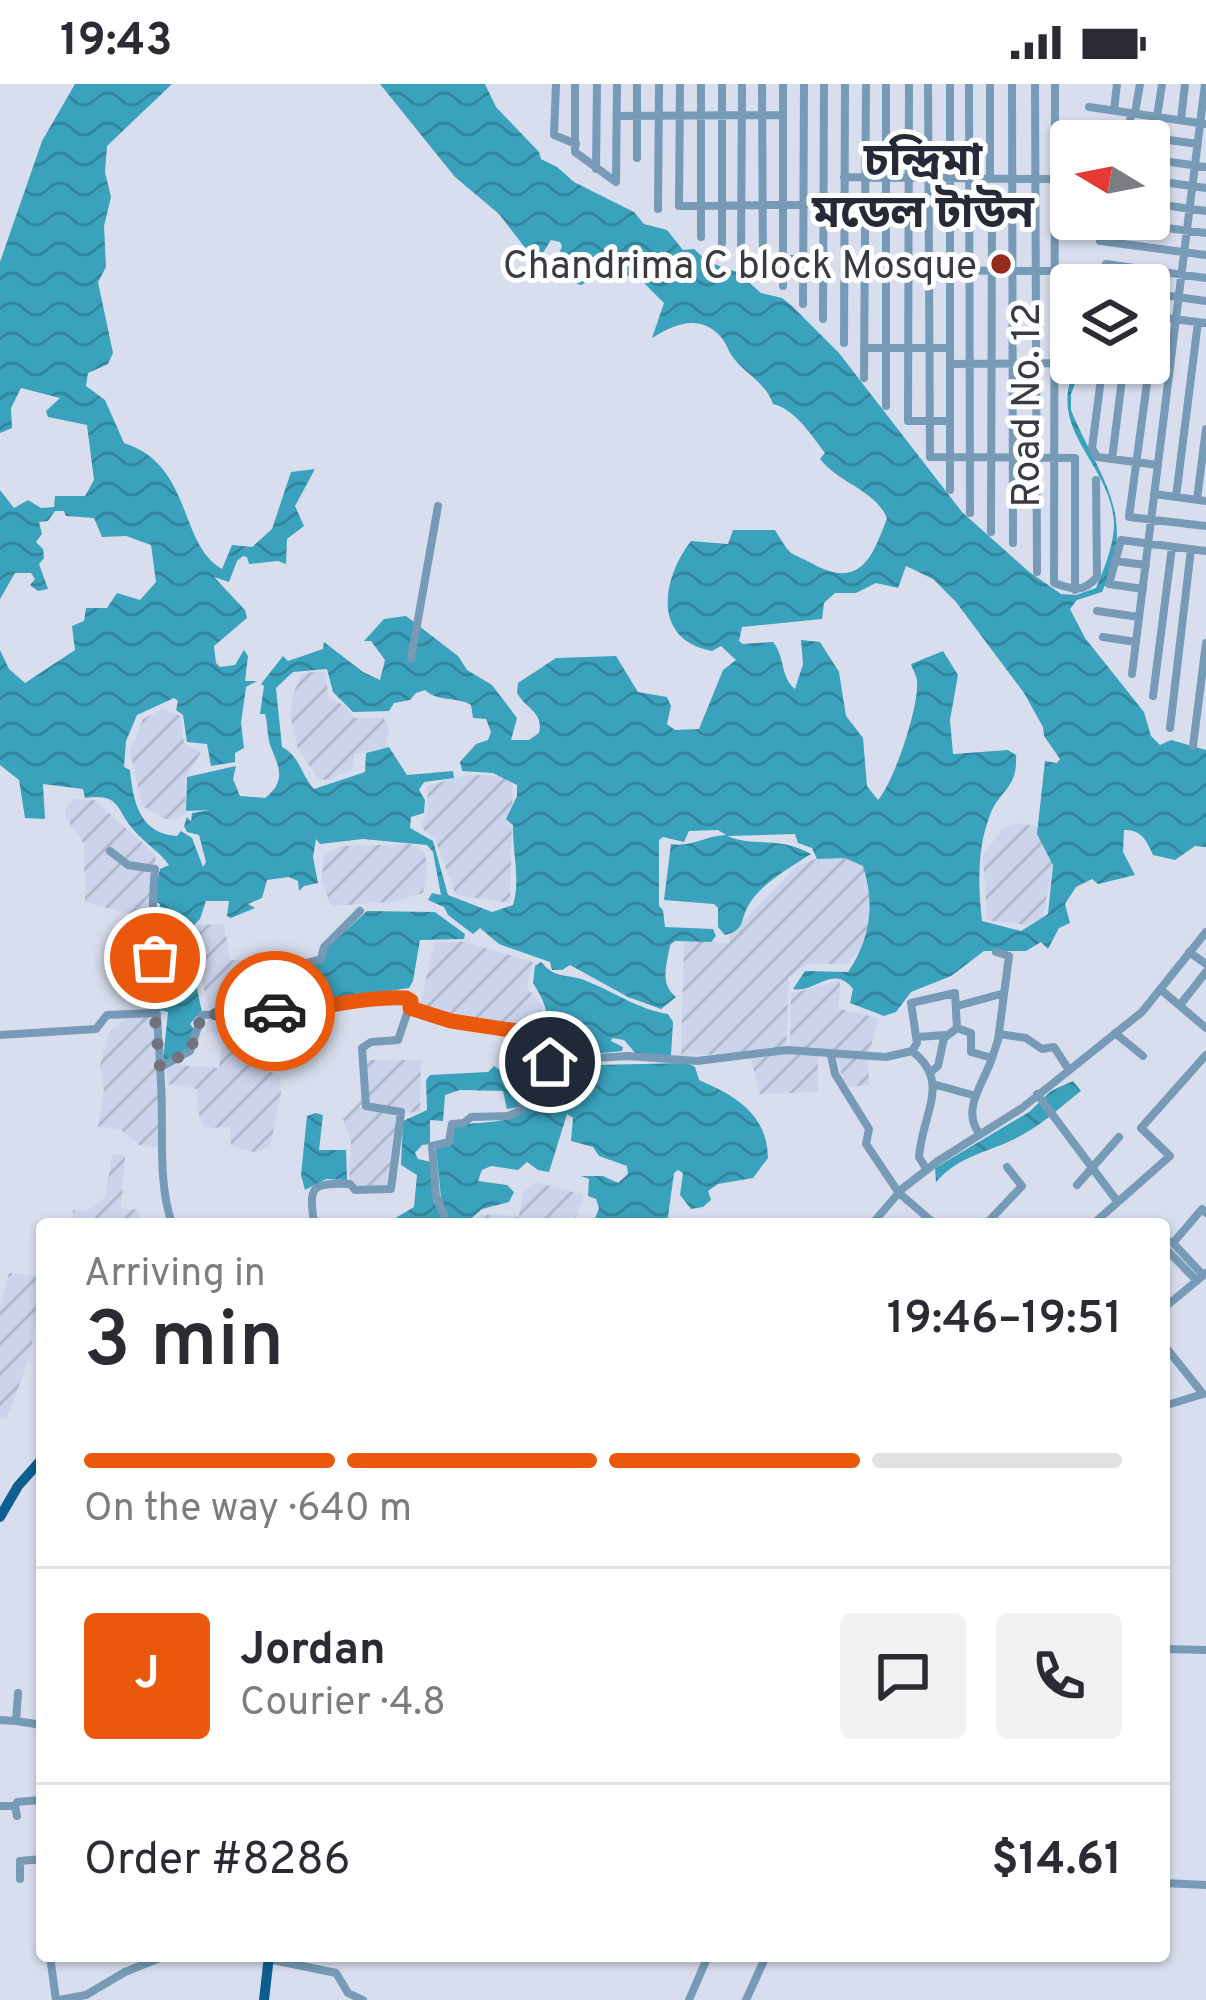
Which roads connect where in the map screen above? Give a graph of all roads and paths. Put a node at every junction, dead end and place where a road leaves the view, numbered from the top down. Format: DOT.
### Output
graph roads {
  1 [pos="556,84"];
  2 [pos="575,84"];
  3 [pos="597,84"];
  4 [pos="617,84"];
  5 [pos="637,84"];
  6 [pos="659,84"];
  7 [pos="680,84"];
  8 [pos="701,84"];
  9 [pos="722,84"];
  10 [pos="742,84"];
  11 [pos="762,84"];
  12 [pos="783,84"];
  13 [pos="804,84"];
  14 [pos="824,84"];
  15 [pos="845,84"];
  16 [pos="866,84"];
  17 [pos="886,84"];
  18 [pos="909,84"];
  19 [pos="928,84"];
  20 [pos="950,84"];
  21 [pos="969,84"];
  22 [pos="990,84"];
  23 [pos="1012,84"];
  24 [pos="1035,84"];
  25 [pos="1054,84"];
  26 [pos="1118,84"];
  27 [pos="1140,84"];
  28 [pos="1162,84"];
  29 [pos="1185,84"];
  30 [pos="1205,84"];
  31 [pos="1089,107"];
  32 [pos="1114,110"];
  33 [pos="1133,113"];
  34 [pos="701,115"];
  35 [pos="722,115"];
  36 [pos="742,115"];
  37 [pos="762,115"];
  38 [pos="783,115"];
  39 [pos="616,116"];
  40 [pos="637,116"];
  41 [pos="659,116"];
  42 [pos="680,116"];
  43 [pos="1157,117"];
  44 [pos="1054,120"];
  45 [pos="1132,120"];
  46 [pos="1181,120"];
  47 [pos="1203,123"];
  48 [pos="1170,142"];
  49 [pos="576,144"];
  50 [pos="1198,144"];
  51 [pos="637,158"];
  52 [pos="1170,162"];
  53 [pos="1201,166"];
  54 [pos="596,171"];
  55 [pos="844,177"];
  56 [pos="865,177"];
  57 [pos="886,177"];
  58 [pos="909,177"];
  59 [pos="929,178"];
  60 [pos="950,178"];
  61 [pos="969,178"];
  62 [pos="990,178"];
  63 [pos="1012,178"];
  64 [pos="1035,178"];
  65 [pos="1050,178"];
  66 [pos="1170,182"];
  67 [pos="1192,186"];
  68 [pos="1206,188"];
  69 [pos="823,204"];
  70 [pos="844,204"];
  71 [pos="721,205"];
  72 [pos="741,205"];
  73 [pos="762,205"];
  74 [pos="783,205"];
  75 [pos="803,205"];
  76 [pos="701,206"];
  77 [pos="1170,206"];
  78 [pos="658,209"];
  79 [pos="1190,209"];
  80 [pos="1206,211"];
  81 [pos="992,218"];
  82 [pos="1170,228"];
  83 [pos="1187,230"];
  84 [pos="1206,233"];
  85 [pos="701,237"];
  86 [pos="1100,241"];
  87 [pos="722,243"];
  88 [pos="1184,252"];
  89 [pos="1206,255"];
  90 [pos="741,256"];
  91 [pos="783,259"];
  92 [pos="803,259"];
  93 [pos="823,259"];
  94 [pos="844,270"];
  95 [pos="865,270"];
  96 [pos="886,270"];
  97 [pos="908,270"];
  98 [pos="929,270"];
  99 [pos="950,270"];
  100 [pos="969,271"];
  101 [pos="992,271"];
  102 [pos="1012,271"];
  103 [pos="1036,271"];
  104 [pos="1050,271"];
  105 [pos="1170,272"];
  106 [pos="763,274"];
  107 [pos="1182,274"];
  108 [pos="1206,278"];
  109 [pos="784,286"];
  110 [pos="1170,296"];
  111 [pos="1179,297"];
  112 [pos="1206,301"];
  113 [pos="803,304"];
  114 [pos="1170,318"];
  115 [pos="823,319"];
  116 [pos="1176,319"];
  117 [pos="1202,322"];
  118 [pos="844,343"];
  119 [pos="950,347"];
  120 [pos="864,348"];
  121 [pos="886,348"];
  122 [pos="908,348"];
  123 [pos="929,348"];
  124 [pos="950,364"];
  125 [pos="969,364"];
  126 [pos="991,364"];
  127 [pos="1012,364"];
  128 [pos="1036,364"];
  129 [pos="1050,364"];
  130 [pos="864,379"];
  131 [pos="1056,384"];
  132 [pos="1100,384"];
  133 [pos="1121,384"];
  134 [pos="1145,384"];
  135 [pos="1036,400"];
  136 [pos="1056,400"];
  137 [pos="886,406"];
  138 [pos="930,421"];
  139 [pos="950,421"];
  140 [pos="1206,429"];
  141 [pos="950,458"];
  142 [pos="970,458"];
  143 [pos="991,458"];
  144 [pos="1013,458"];
  145 [pos="1036,458"];
  146 [pos="1056,458"];
  147 [pos="1112,459"];
  148 [pos="1137,462"];
  149 [pos="1158,465"];
  150 [pos="1096,480"];
  151 [pos="950,490"];
  152 [pos="1154,494"];
  153 [pos="1175,496"];
  154 [pos="1202,500"];
  155 [pos="438,506"];
  156 [pos="970,513"];
  157 [pos="1151,520"];
  158 [pos="1206,526"];
  159 [pos="991,532"];
  160 [pos="1076,542"];
  161 [pos="1097,542"];
  162 [pos="1013,543"];
  163 [pos="1148,544"];
  164 [pos="1172,547"];
  165 [pos="1191,549"];
  166 [pos="1206,551"];
  167 [pos="1115,561"];
  168 [pos="1146,565"];
  169 [pos="1036,572"];
  170 [pos="1143,589"];
  171 [pos="1075,590"];
  172 [pos="1097,611"];
  173 [pos="1139,617"];
  174 [pos="1102,638"];
  175 [pos="1136,642"];
  176 [pos="1206,644"];
  177 [pos="411,659"];
  178 [pos="1132,674"];
  179 [pos="1153,696"];
  180 [pos="1170,728"];
  181 [pos="1193,746"];
  182 [pos="110,851"];
  183 [pos="360,911"];
  184 [pos="1206,932"];
  185 [pos="996,952"];
  186 [pos="1190,952"];
  187 [pos="1206,968"];
  188 [pos="1160,989"];
  189 [pos="1002,994"];
  190 [pos="957,1006"];
  191 [pos="1180,1006"];
  192 [pos="410,1008"];
  193 [pos="299,1010"];
  194 [pos="155,1013"];
  195 [pos="957,1028"];
  196 [pos="1206,1028"];
  197 [pos="1115,1033"];
  198 [pos="999,1034"];
  199 [pos="946,1035"];
  200 [pos="0,1036"];
  201 [pos="918,1037"];
  202 [pos="912,1051"];
  203 [pos="831,1055"];
  204 [pos="1206,1055"];
  205 [pos="1143,1056"];
  206 [pos="992,1058"];
  207 [pos="528,1059"];
  208 [pos="562,1060"];
  209 [pos="550,1062"];
  210 [pos="160,1067"];
  211 [pos="1070,1070"];
  212 [pos="932,1071"];
  213 [pos="525,1084"];
  214 [pos="933,1084"];
  215 [pos="1037,1094"];
  216 [pos="976,1096"];
  217 [pos="523,1099"];
  218 [pos="979,1133"];
  219 [pos="1120,1137"];
  220 [pos="1007,1166"];
  221 [pos="1092,1167"];
  222 [pos="927,1170"];
  223 [pos="1077,1185"];
  224 [pos="899,1193"];
  225 [pos="1117,1201"];
  226 [pos="1205,1208"];
  227 [pos="170,1218"];
  228 [pos="313,1218"];
  229 [pos="445,1218"];
  230 [pos="877,1218"];
  231 [pos="928,1218"];
  232 [pos="992,1218"];
  233 [pos="1099,1218"];
  234 [pos="1170,1241"];
  235 [pos="1170,1248"];
  236 [pos="1202,1276"];
  237 [pos="1170,1303"];
  238 [pos="1170,1353"];
  239 [pos="1204,1394"];
  240 [pos="1170,1404"];
  241 [pos="36,1466"];
  242 [pos="4,1503"];
  243 [pos="0,1517"];
  244 [pos="1170,1649"];
  245 [pos="1206,1650"];
  246 [pos="18,1693"];
  247 [pos="0,1720"];
  248 [pos="16,1721"];
  249 [pos="36,1724"];
  250 [pos="36,1800"];
  251 [pos="0,1806"];
  252 [pos="36,1860"];
  253 [pos="20,1880"];
  254 [pos="1170,1883"];
  255 [pos="1206,1885"];
  256 [pos="51,1962"];
  257 [pos="150,1962"];
  258 [pos="269,1962"];
  259 [pos="287,1962"];
  260 [pos="705,1962"];
  261 [pos="763,1962"];
  262 [pos="86,1998"];
  263 [pos="58,2000"];
  264 [pos="264,2000"];
  265 [pos="363,2000"];
  266 [pos="689,2000"];
  267 [pos="746,2000"];
  1 -- 49 [label="street"];
  2 -- 49 [label="street"];
  3 -- 54 [label="street"];
  4 -- 39 [label="street"];
  5 -- 40 [label="street"];
  6 -- 41 [label="street"];
  7 -- 42 [label="street"];
  8 -- 34 [label="street"];
  9 -- 35 [label="street"];
  10 -- 36 [label="street"];
  11 -- 37 [label="street"];
  12 -- 38 [label="street"];
  13 -- 75 [label="street"];
  14 -- 69 [label="street"];
  15 -- 55 [label="street"];
  16 -- 56 [label="street"];
  17 -- 57 [label="street"];
  18 -- 58 [label="street"];
  19 -- 59 [label="street"];
  20 -- 60 [label="street"];
  21 -- 61 [label="street"];
  22 -- 62 [label="street"];
  23 -- 63 [label="street"];
  24 -- 64 [label="street"];
  25 -- 44 [label="street, Road No. 12"];
  26 -- 32 [label="street"];
  27 -- 33 [label="street"];
  28 -- 43 [label="street"];
  29 -- 46 [label="street"];
  30 -- 47 [label="street"];
  31 -- 32 [label="street"];
  32 -- 33 [label="street"];
  33 -- 43 [label="street"];
  33 -- 45 [label="street"];
  34 -- 35 [label="street"];
  34 -- 42 [label="street"];
  34 -- 76 [label="street"];
  35 -- 36 [label="street"];
  35 -- 71 [label="street"];
  36 -- 37 [label="street"];
  36 -- 72 [label="street"];
  37 -- 38 [label="street"];
  37 -- 73 [label="street"];
  38 -- 74 [label="street"];
  39 -- 40 [label="street"];
  39 -- 54 [label="street"];
  40 -- 41 [label="street"];
  40 -- 51 [label="street"];
  41 -- 42 [label="street"];
  41 -- 78 [label="street"];
  42 -- 76 [label="street"];
  43 -- 46 [label="street"];
  46 -- 47 [label="street"];
  47 -- 50 [label="street"];
  48 -- 50 [label="street"];
  49 -- 54 [label="street"];
  50 -- 53 [label="street"];
  52 -- 53 [label="street"];
  53 -- 67 [label="street"];
  55 -- 56 [label="street"];
  55 -- 70 [label="street"];
  56 -- 57 [label="street"];
  56 -- 95 [label="street"];
  57 -- 58 [label="street"];
  57 -- 96 [label="street"];
  58 -- 59 [label="street"];
  58 -- 97 [label="street"];
  59 -- 60 [label="street"];
  59 -- 98 [label="street"];
  60 -- 61 [label="street"];
  60 -- 99 [label="street"];
  61 -- 62 [label="street"];
  61 -- 100 [label="street"];
  62 -- 63 [label="street"];
  63 -- 64 [label="street"];
  63 -- 102 [label="street"];
  64 -- 65 [label="street"];
  64 -- 103 [label="street"];
  66 -- 67 [label="street"];
  67 -- 68 [label="street"];
  67 -- 79 [label="street"];
  69 -- 70 [label="street"];
  69 -- 75 [label="street"];
  69 -- 93 [label="street"];
  70 -- 94 [label="street"];
  71 -- 72 [label="street"];
  71 -- 76 [label="street"];
  71 -- 87 [label="street"];
  72 -- 73 [label="street"];
  72 -- 90 [label="street"];
  73 -- 74 [label="street"];
  73 -- 106 [label="street"];
  74 -- 75 [label="street"];
  74 -- 91 [label="street"];
  75 -- 92 [label="street"];
  76 -- 85 [label="street"];
  77 -- 79 [label="street"];
  79 -- 80 [label="street"];
  79 -- 83 [label="street"];
  81 -- 101 [label="street"];
  82 -- 83 [label="street"];
  83 -- 84 [label="street"];
  83 -- 88 [label="street"];
  86 -- 88 [label="street"];
  88 -- 89 [label="street"];
  88 -- 107 [label="street"];
  91 -- 92 [label="street"];
  91 -- 109 [label="street"];
  92 -- 93 [label="street"];
  92 -- 113 [label="street"];
  93 -- 115 [label="street"];
  94 -- 95 [label="street"];
  94 -- 118 [label="street"];
  95 -- 96 [label="street"];
  95 -- 120 [label="street"];
  96 -- 97 [label="street"];
  96 -- 121 [label="street"];
  97 -- 98 [label="street"];
  97 -- 122 [label="street"];
  98 -- 99 [label="street"];
  98 -- 123 [label="street"];
  99 -- 100 [label="street"];
  99 -- 119 [label="street"];
  100 -- 101 [label="street"];
  100 -- 125 [label="street"];
  101 -- 102 [label="street"];
  101 -- 126 [label="street"];
  102 -- 103 [label="street"];
  102 -- 127 [label="street"];
  103 -- 104 [label="street"];
  103 -- 128 [label="street"];
  105 -- 107 [label="street"];
  107 -- 108 [label="street"];
  107 -- 111 [label="street"];
  110 -- 111 [label="street"];
  111 -- 112 [label="street"];
  111 -- 116 [label="street"];
  114 -- 116 [label="street"];
  116 -- 117 [label="street"];
  116 -- 149 [label="street"];
  117 -- 153 [label="street"];
  119 -- 123 [label="street"];
  119 -- 124 [label="street"];
  120 -- 121 [label="street"];
  120 -- 130 [label="street"];
  121 -- 122 [label="street"];
  121 -- 137 [label="street"];
  122 -- 123 [label="street"];
  122 -- 138 [label="street"];
  123 -- 138 [label="street"];
  124 -- 125 [label="street"];
  124 -- 139 [label="street"];
  125 -- 126 [label="street"];
  125 -- 142 [label="street"];
  126 -- 127 [label="street"];
  126 -- 143 [label="street"];
  127 -- 128 [label="street"];
  127 -- 144 [label="street"];
  128 -- 129 [label="street"];
  128 -- 135 [label="street"];
  131 -- 136 [label="street, Road No. 12"];
  132 -- 147 [label="street"];
  133 -- 147 [label="street"];
  134 -- 148 [label="street"];
  135 -- 136 [label="street"];
  135 -- 145 [label="street"];
  136 -- 146 [label="street, Road No. 12"];
  138 -- 139 [label="street"];
  138 -- 141 [label="street"];
  139 -- 141 [label="street"];
  140 -- 154 [label="street"];
  141 -- 142 [label="street"];
  141 -- 151 [label="street"];
  142 -- 143 [label="street"];
  142 -- 156 [label="street"];
  143 -- 144 [label="street"];
  143 -- 159 [label="street"];
  144 -- 145 [label="street"];
  144 -- 162 [label="street"];
  145 -- 146 [label="street"];
  145 -- 169 [label="street"];
  146 -- 160 [label="street"];
  146 -- 171 [label="street, Road No. 12"];
  147 -- 148 [label="street"];
  148 -- 149 [label="street"];
  148 -- 157 [label="street"];
  149 -- 152 [label="street"];
  150 -- 161 [label="street"];
  152 -- 153 [label="street"];
  152 -- 157 [label="street"];
  153 -- 154 [label="street"];
  155 -- 177 [label="street"];
  157 -- 158 [label="street"];
  157 -- 163 [label="street"];
  160 -- 161 [label="street"];
  160 -- 171 [label="street"];
  161 -- 171 [label="street"];
  163 -- 164 [label="street"];
  163 -- 167 [label="street"];
  163 -- 168 [label="street"];
  164 -- 165 [label="street"];
  164 -- 179 [label="street"];
  165 -- 166 [label="street"];
  165 -- 180 [label="street"];
  167 -- 168 [label="street"];
  167 -- 170 [label="street"];
  168 -- 170 [label="street"];
  170 -- 173 [label="street"];
  172 -- 173 [label="street"];
  173 -- 175 [label="street"];
  174 -- 175 [label="street"];
  175 -- 178 [label="street"];
  176 -- 181 [label="street"];
  182 -- 194 [label="street"];
  183 -- 193 [label="street"];
  184 -- 186 [label="street"];
  185 -- 189 [label="street"];
  186 -- 187 [label="street"];
  186 -- 188 [label="street"];
  187 -- 191 [label="street"];
  188 -- 191 [label="street"];
  188 -- 197 [label="street"];
  189 -- 190 [label="street"];
  189 -- 198 [label="street"];
  190 -- 195 [label="street"];
  190 -- 201 [label="street"];
  191 -- 196 [label="street"];
  192 -- 193 [label="street"];
  192 -- 207 [label="street"];
  192 -- 228 [label="street"];
  193 -- 210 [label="street"];
  194 -- 200 [label="street"];
  194 -- 210 [label="street"];
  195 -- 199 [label="street"];
  195 -- 206 [label="street"];
  197 -- 205 [label="street"];
  197 -- 211 [label="street"];
  198 -- 206 [label="street"];
  198 -- 211 [label="street"];
  199 -- 201 [label="street"];
  199 -- 212 [label="street"];
  201 -- 202 [label="street"];
  202 -- 203 [label="street"];
  202 -- 212 [label="street"];
  203 -- 208 [label="street"];
  203 -- 224 [label="street"];
  204 -- 225 [label="street"];
  206 -- 216 [label="street"];
  207 -- 209 [label="street"];
  207 -- 213 [label="street"];
  210 -- 227 [label="street"];
  211 -- 215 [label="street"];
  212 -- 214 [label="street"];
  214 -- 216 [label="street"];
  214 -- 222 [label="street"];
  215 -- 218 [label="street"];
  215 -- 221 [label="street"];
  216 -- 218 [label="street"];
  217 -- 229 [label="street"];
  218 -- 222 [label="street"];
  219 -- 221 [label="street"];
  220 -- 232 [label="street"];
  221 -- 223 [label="street"];
  221 -- 225 [label="street"];
  222 -- 224 [label="street"];
  224 -- 230 [label="street"];
  224 -- 231 [label="street"];
  225 -- 233 [label="street"];
  226 -- 234 [label="street"];
  235 -- 236 [label="street"];
  236 -- 237 [label="street"];
  238 -- 239 [label="street"];
  239 -- 240 [label="street"];
  241 -- 242 [label="main road"];
  242 -- 243 [label="main road"];
  244 -- 245 [label="street"];
  246 -- 248 [label="street"];
  247 -- 248 [label="street"];
  248 -- 249 [label="street"];
  250 -- 251 [label="street"];
  252 -- 253 [label="street"];
  254 -- 255 [label="street"];
  256 -- 263 [label="street"];
  257 -- 262 [label="street"];
  258 -- 264 [label="main road"];
  259 -- 265 [label="street"];
  260 -- 266 [label="street"];
  261 -- 267 [label="street"];
  262 -- 263 [label="street"];
}
